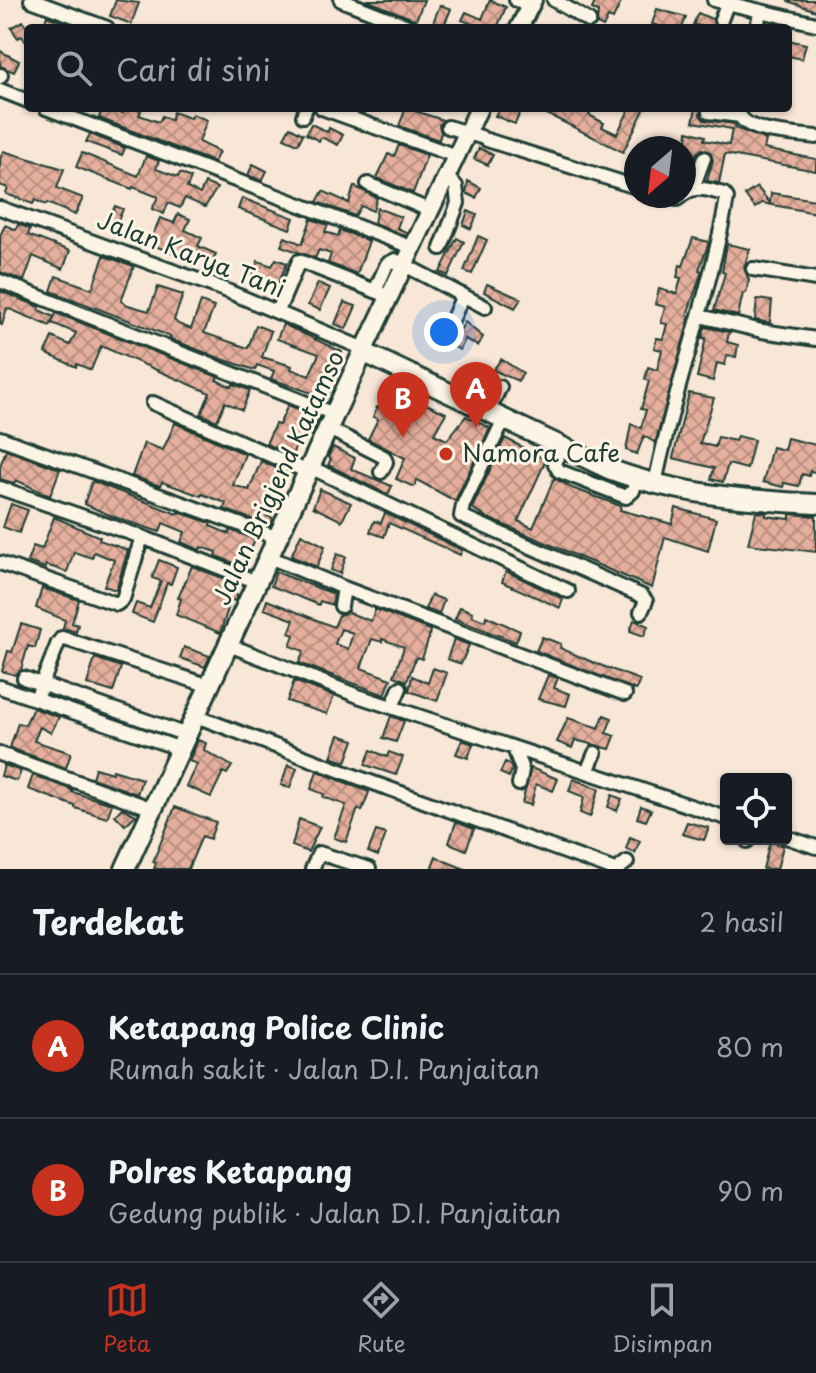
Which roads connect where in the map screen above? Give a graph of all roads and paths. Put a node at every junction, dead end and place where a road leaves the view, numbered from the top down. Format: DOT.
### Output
graph roads {
  1 [pos="31,0"];
  2 [pos="341,0"];
  3 [pos="554,0"];
  4 [pos="526,2"];
  5 [pos="720,2"];
  6 [pos="577,6"];
  7 [pos="760,12"];
  8 [pos="721,20"];
  9 [pos="589,21"];
  10 [pos="94,24"];
  11 [pos="403,24"];
  12 [pos="520,24"];
  13 [pos="758,24"];
  14 [pos="816,24"];
  15 [pos="0,90"];
  16 [pos="24,99"];
  17 [pos="57,112"];
  18 [pos="333,112"];
  19 [pos="479,112"];
  20 [pos="709,112"];
  21 [pos="740,112"];
  22 [pos="448,127"];
  23 [pos="478,137"];
  24 [pos="816,137"];
  25 [pos="456,156"];
  26 [pos="704,158"];
  27 [pos="696,174"];
  28 [pos="446,176"];
  29 [pos="624,183"];
  30 [pos="368,184"];
  31 [pos="696,193"];
  32 [pos="0,208"];
  33 [pos="429,210"];
  34 [pos="411,247"];
  35 [pos="441,248"];
  36 [pos="403,264"];
  37 [pos="753,269"];
  38 [pos="816,279"];
  39 [pos="0,281"];
  40 [pos="381,294"];
  41 [pos="463,295"];
  42 [pos="485,307"];
  43 [pos="278,311"];
  44 [pos="700,316"];
  45 [pos="445,337"];
  46 [pos="816,339"];
  47 [pos="363,350"];
  48 [pos="500,387"];
  49 [pos="153,403"];
  50 [pos="496,415"];
  51 [pos="331,421"];
  52 [pos="0,438"];
  53 [pos="309,469"];
  54 [pos="381,472"];
  55 [pos="655,484"];
  56 [pos="0,488"];
  57 [pos="816,504"];
  58 [pos="142,537"];
  59 [pos="278,538"];
  60 [pos="269,557"];
  61 [pos="0,563"];
  62 [pos="257,582"];
  63 [pos="344,588"];
  64 [pos="568,591"];
  65 [pos="341,606"];
  66 [pos="641,612"];
  67 [pos="229,645"];
  68 [pos="24,678"];
  69 [pos="42,684"];
  70 [pos="210,686"];
  71 [pos="0,687"];
  72 [pos="400,688"];
  73 [pos="625,694"];
  74 [pos="36,699"];
  75 [pos="392,707"];
  76 [pos="196,716"];
  77 [pos="184,742"];
  78 [pos="514,748"];
  79 [pos="595,753"];
  80 [pos="0,754"];
  81 [pos="587,772"];
  82 [pos="519,784"];
  83 [pos="153,809"];
  84 [pos="720,816"];
  85 [pos="792,839"];
  86 [pos="816,847"];
  87 [pos="619,867"];
  88 [pos="126,869"];
  89 [pos="312,869"];
  90 [pos="369,869"];
  1 -- 10 [label="street"];
  2 -- 11 [label="street"];
  3 -- 6 [label="street"];
  4 -- 12 [label="main road"];
  5 -- 7 [label="street"];
  5 -- 8 [label="street"];
  6 -- 9 [label="street"];
  7 -- 13 [label="street"];
  7 -- 14 [label="street"];
  15 -- 16 [label="street"];
  17 -- 34 [label="street"];
  18 -- 25 [label="street"];
  19 -- 23 [label="main road, Jalan Brigjend Katamso"];
  20 -- 21 [label="street"];
  21 -- 24 [label="street"];
  22 -- 23 [label="street"];
  23 -- 25 [label="main road, Jalan Brigjend Katamso"];
  23 -- 29 [label="street"];
  25 -- 28 [label="main road, Jalan Brigjend Katamso"];
  26 -- 27 [label="street"];
  28 -- 33 [label="main road, Jalan Brigjend Katamso"];
  28 -- 35 [label="street"];
  30 -- 33 [label="street"];
  31 -- 44 [label="street"];
  32 -- 43 [label="street, Jalan Karya Tani"];
  33 -- 34 [label="main road, Jalan Brigjend Katamso"];
  34 -- 36 [label="main road, Jalan Brigjend Katamso"];
  36 -- 40 [label="main road, Jalan Brigjend Katamso"];
  36 -- 41 [label="street"];
  37 -- 38 [label="street"];
  39 -- 51 [label="street"];
  40 -- 43 [label="street"];
  40 -- 47 [label="main road, Jalan Brigjend Katamso"];
  41 -- 42 [label="street"];
  41 -- 45 [label="street"];
  43 -- 47 [label="street, Jalan Karya Tani"];
  44 -- 46 [label="street"];
  44 -- 55 [label="street"];
  47 -- 50 [label="highway"];
  47 -- 51 [label="highway, Jalan Brigjend Katamso"];
  48 -- 50 [label="street"];
  49 -- 53 [label="street"];
  50 -- 55 [label="highway"];
  50 -- 66 [label="street"];
  51 -- 53 [label="highway, Jalan Brigjend Katamso"];
  51 -- 54 [label="street"];
  52 -- 59 [label="street"];
  53 -- 59 [label="highway, Jalan Brigjend Katamso"];
  53 -- 64 [label="street"];
  55 -- 57 [label="highway"];
  56 -- 58 [label="street"];
  58 -- 61 [label="street"];
  58 -- 62 [label="street"];
  59 -- 60 [label="highway, Jalan Brigjend Katamso"];
  60 -- 62 [label="highway, Jalan Brigjend Katamso"];
  60 -- 63 [label="street"];
  62 -- 67 [label="highway, Jalan Brigjend Katamso"];
  63 -- 65 [label="street"];
  63 -- 73 [label="street"];
  67 -- 70 [label="highway, Jalan Brigjend Katamso"];
  67 -- 75 [label="street"];
  68 -- 69 [label="street"];
  69 -- 70 [label="street"];
  69 -- 74 [label="street"];
  69 -- 77 [label="street"];
  70 -- 76 [label="highway, Jalan Brigjend Katamso"];
  71 -- 74 [label="street"];
  72 -- 75 [label="street"];
  74 -- 77 [label="street"];
  75 -- 78 [label="street"];
  76 -- 77 [label="highway, Jalan Brigjend Katamso"];
  76 -- 87 [label="street"];
  77 -- 83 [label="highway, Jalan Brigjend Katamso"];
  78 -- 81 [label="street"];
  78 -- 82 [label="street"];
  79 -- 81 [label="street"];
  80 -- 83 [label="street"];
  81 -- 84 [label="street"];
  83 -- 88 [label="highway, Jalan Brigjend Katamso"];
  85 -- 86 [label="street"];
  89 -- 90 [label="street"];
}
